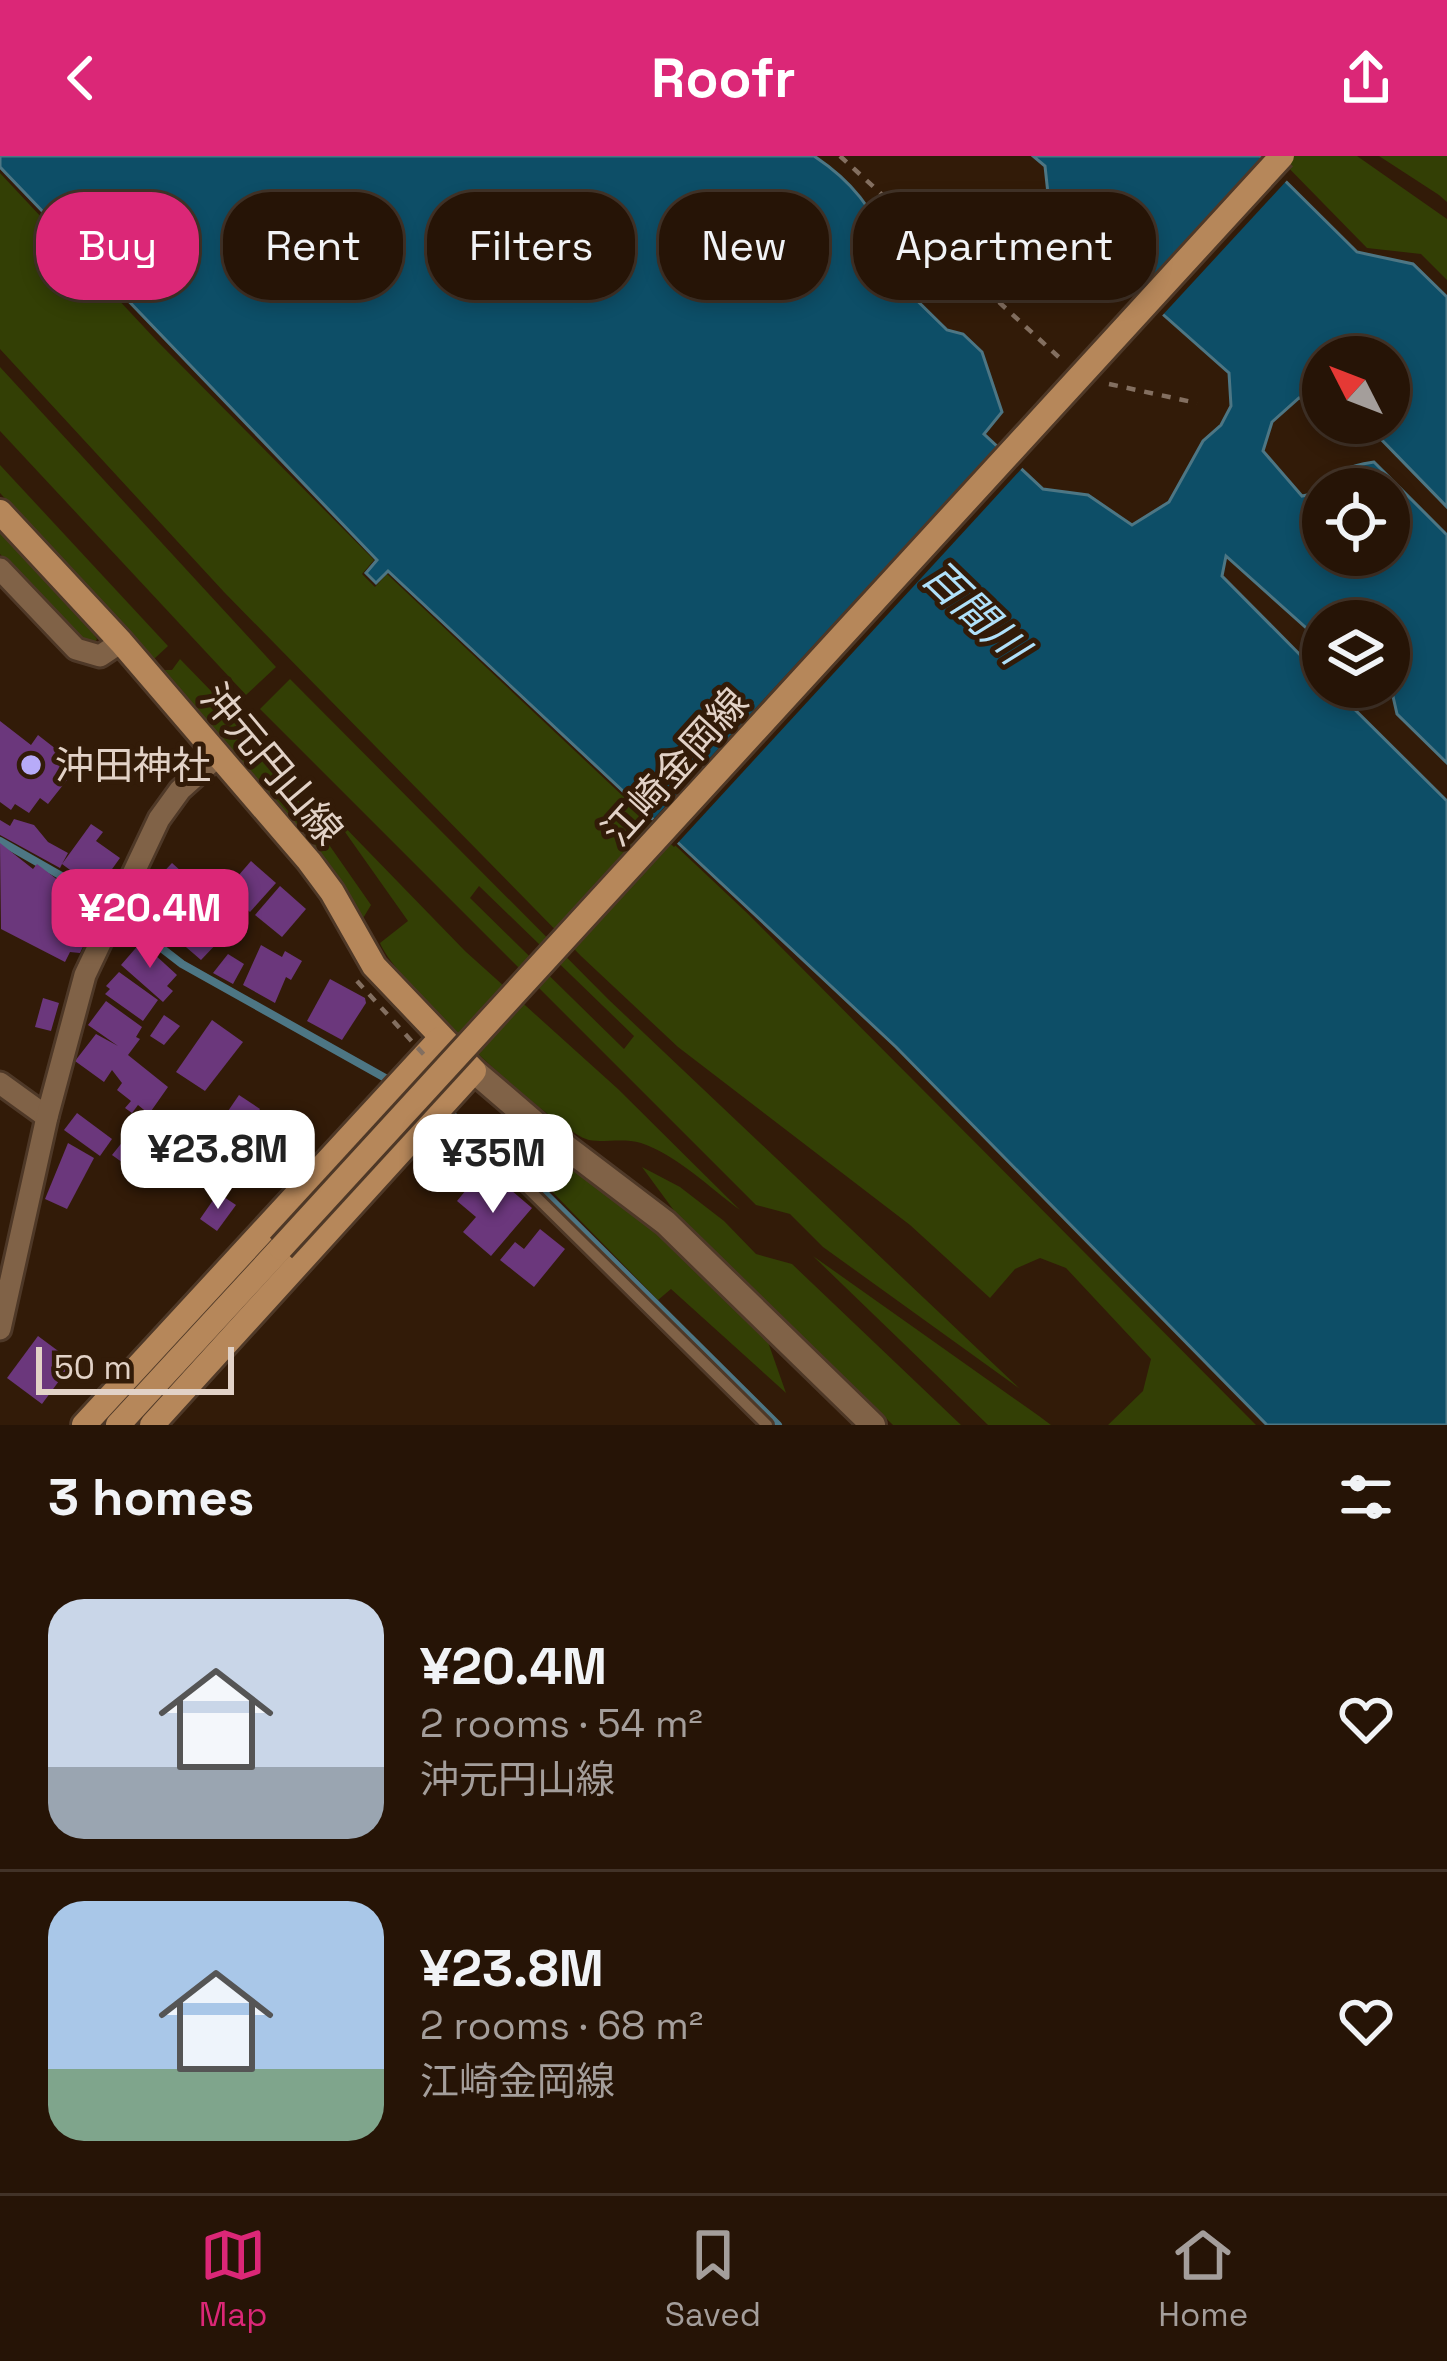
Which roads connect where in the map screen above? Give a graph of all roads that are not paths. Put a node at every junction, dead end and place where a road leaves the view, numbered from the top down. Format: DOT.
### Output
graph roads {
  1 [pos="1282,156"];
  2 [pos="0,512"];
  3 [pos="0,568"];
  4 [pos="121,642"];
  5 [pos="218,756"];
  6 [pos="435,1051"];
  7 [pos="474,1071"];
  8 [pos="0,1083"];
  9 [pos="46,1117"];
  10 [pos="432,1118"];
  11 [pos="0,1329"];
  12 [pos="84,1425"];
  13 [pos="118,1425"];
  14 [pos="152,1425"];
  15 [pos="767,1425"];
  16 [pos="873,1425"];
  1 -- 13 [label="main road, 江崎金岡線, bridge"];
  2 -- 4 [label="main road, 沖元円山線"];
  3 -- 4 [label="street"];
  4 -- 5 [label="main road, 沖元円山線"];
  5 -- 6 [label="main road, 沖元円山線"];
  5 -- 9 [label="street"];
  6 -- 7 [label="main road, 沖元円山線"];
  6 -- 12 [label="main road"];
  7 -- 10 [label="main road"];
  7 -- 16 [label="street"];
  8 -- 9 [label="street"];
  9 -- 11 [label="street"];
  10 -- 14 [label="main road"];
  10 -- 15 [label="lane"];
}
